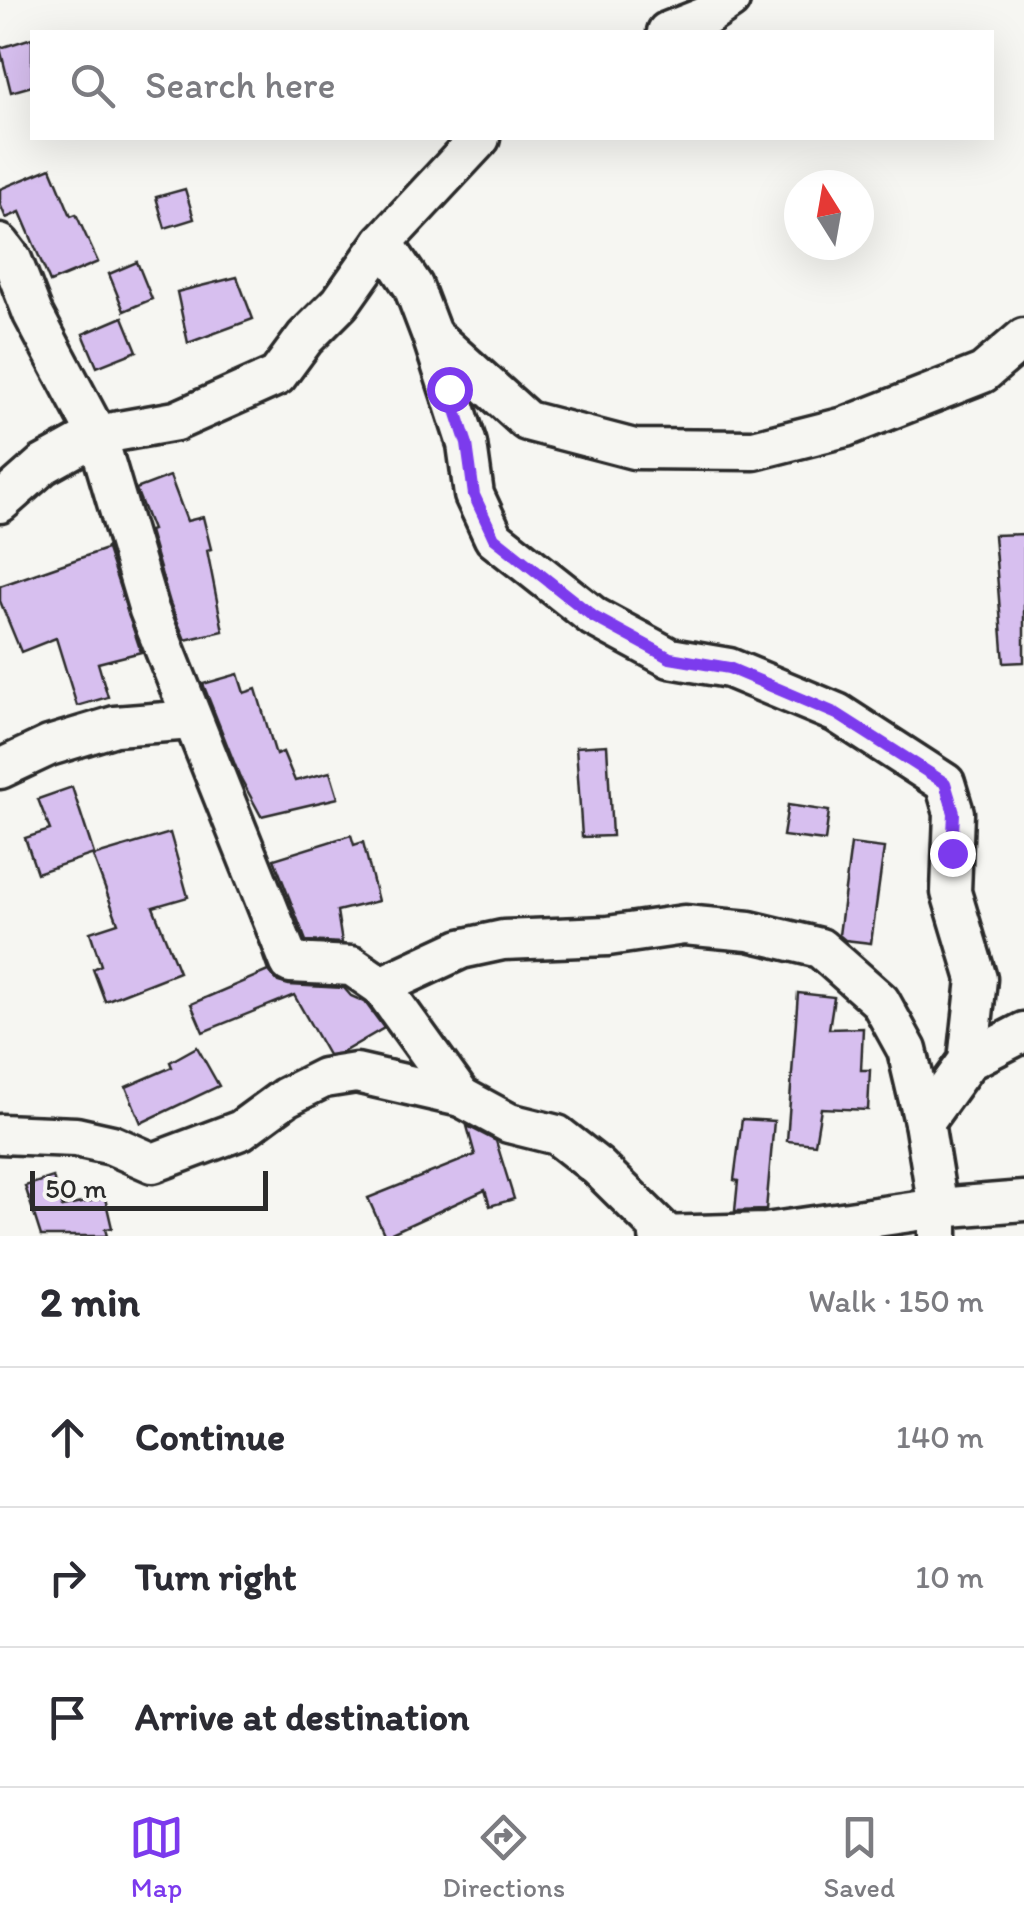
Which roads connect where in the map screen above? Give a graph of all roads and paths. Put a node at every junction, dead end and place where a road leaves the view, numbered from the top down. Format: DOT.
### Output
graph roads {
  1 [pos="730,0"];
  2 [pos="671,30"];
  3 [pos="478,140"];
  4 [pos="382,242"];
  5 [pos="0,244"];
  6 [pos="432,336"];
  7 [pos="1024,338"];
  8 [pos="97,434"];
  9 [pos="0,503"];
  10 [pos="192,720"];
  11 [pos="0,769"];
  12 [pos="381,986"];
  13 [pos="1024,1032"];
  14 [pos="968,1061"];
  15 [pos="461,1096"];
  16 [pos="924,1122"];
  17 [pos="0,1134"];
  18 [pos="1024,1201"];
  19 [pos="938,1222"];
  20 [pos="662,1235"];
  1 -- 2 [label="street"];
  3 -- 4 [label="street"];
  4 -- 6 [label="street"];
  4 -- 8 [label="street"];
  5 -- 8 [label="street"];
  6 -- 7 [label="street"];
  6 -- 14 [label="street"];
  8 -- 9 [label="street"];
  8 -- 10 [label="street"];
  10 -- 11 [label="street"];
  10 -- 12 [label="street"];
  12 -- 15 [label="street"];
  12 -- 16 [label="street"];
  13 -- 14 [label="street"];
  14 -- 16 [label="street"];
  15 -- 17 [label="street"];
  15 -- 20 [label="street"];
  16 -- 19 [label="street"];
  18 -- 19 [label="street"];
  19 -- 20 [label="street"];
}
